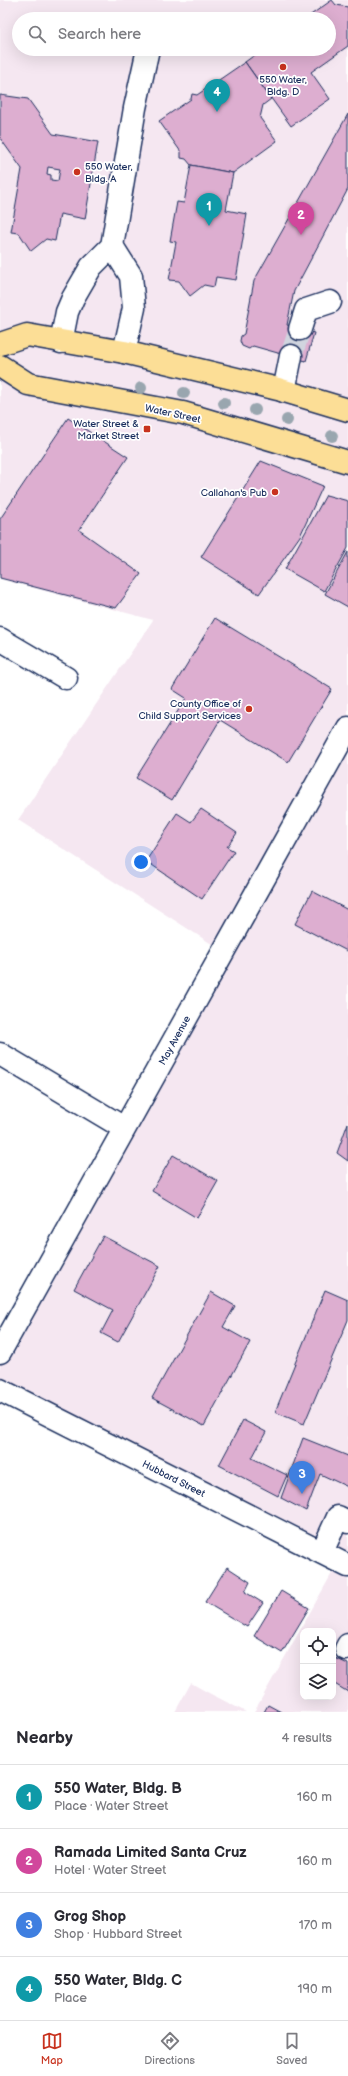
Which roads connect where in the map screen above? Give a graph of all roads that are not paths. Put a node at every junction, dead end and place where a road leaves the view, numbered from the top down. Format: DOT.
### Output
graph roads {
  1 [pos="146,56"];
  2 [pos="112,246"];
  3 [pos="330,302"];
  4 [pos="300,329"];
  5 [pos="61,342"];
  6 [pos="0,344"];
  7 [pos="124,352"];
  8 [pos="290,356"];
  9 [pos="0,366"];
  10 [pos="284,391"];
  11 [pos="348,410"];
  12 [pos="347,461"];
  13 [pos="0,639"];
  14 [pos="66,678"];
  15 [pos="348,728"];
  16 [pos="0,1054"];
  17 [pos="124,1128"];
  18 [pos="0,1352"];
  19 [pos="0,1390"];
  20 [pos="348,1522"];
  21 [pos="322,1552"];
  22 [pos="348,1566"];
  1 -- 2 [label="street"];
  2 -- 5 [label="street"];
  2 -- 7 [label="street"];
  3 -- 4 [label="street"];
  5 -- 6 [label="main road"];
  5 -- 7 [label="main road"];
  7 -- 10 [label="main road"];
  8 -- 10 [label="street"];
  9 -- 12 [label="main road, Water Street"];
  10 -- 11 [label="main road"];
  13 -- 14 [label="street"];
  15 -- 17 [label="street, May Avenue"];
  16 -- 17 [label="street"];
  17 -- 18 [label="street, May Avenue"];
  19 -- 21 [label="street, Hubbard Street"];
  20 -- 21 [label="street"];
  21 -- 22 [label="street, Hubbard Street"];
}
